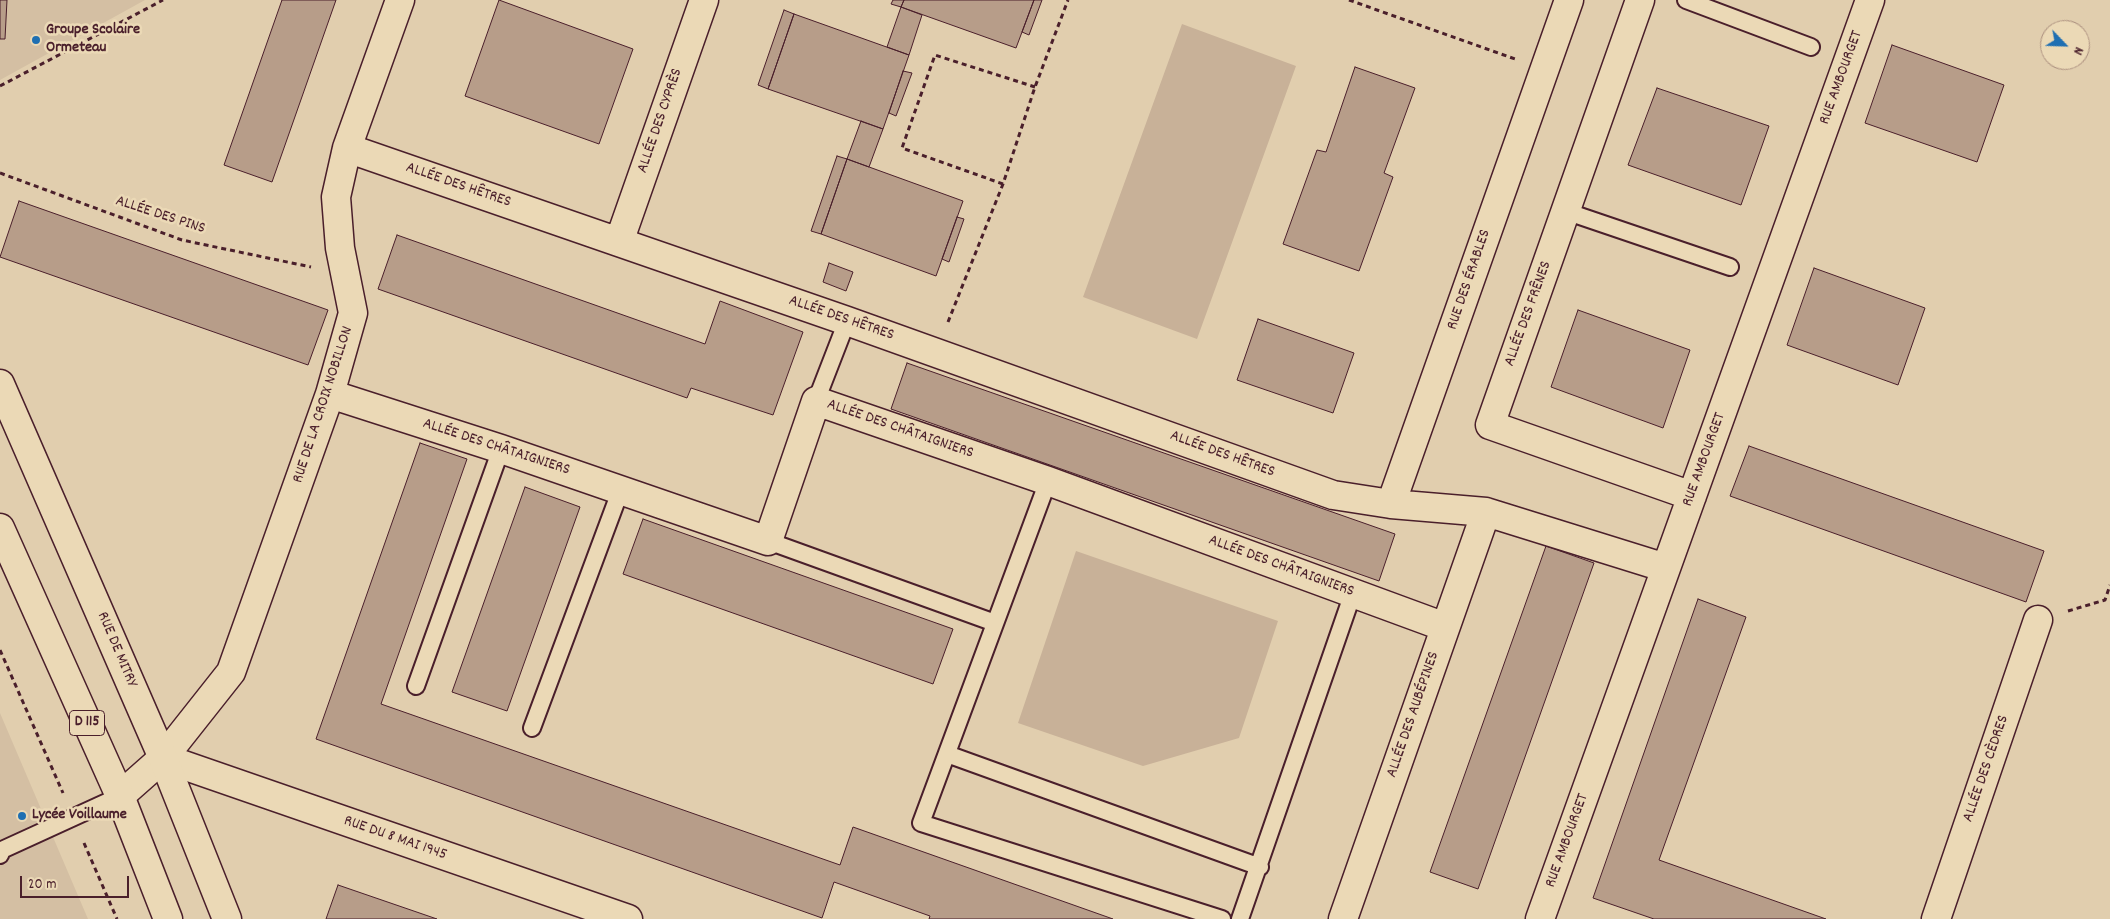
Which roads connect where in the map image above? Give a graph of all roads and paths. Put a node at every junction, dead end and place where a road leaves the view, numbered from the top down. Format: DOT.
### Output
graph roads {
  1 [pos="163,0"];
  2 [pos="400,0"];
  3 [pos="704,0"];
  4 [pos="1068,0"];
  5 [pos="1349,0"];
  6 [pos="1569,0"];
  7 [pos="1640,0"];
  8 [pos="1686,0"];
  9 [pos="1870,0"];
  10 [pos="1811,47"];
  11 [pos="1543,70"];
  12 [pos="0,86"];
  13 [pos="1035,87"];
  14 [pos="347,148"];
  15 [pos="0,173"];
  16 [pos="1003,184"];
  17 [pos="1565,211"];
  18 [pos="619,242"];
  19 [pos="1730,267"];
  20 [pos="346,274"];
  21 [pos="847,321"];
  22 [pos="936,353"];
  23 [pos="0,384"];
  24 [pos="330,394"];
  25 [pos="816,401"];
  26 [pos="501,449"];
  27 [pos="1048,481"];
  28 [pos="621,489"];
  29 [pos="1692,496"];
  30 [pos="1391,504"];
  31 [pos="1486,512"];
  32 [pos="0,528"];
  33 [pos="768,541"];
  34 [pos="1666,568"];
  35 [pos="2110,585"];
  36 [pos="1353,593"];
  37 [pos="2038,620"];
  38 [pos="995,623"];
  39 [pos="1445,627"];
  40 [pos="0,650"];
  41 [pos="416,686"];
  42 [pos="532,728"];
  43 [pos="947,754"];
  44 [pos="163,758"];
  45 [pos="120,796"];
  46 [pos="74,818"];
  47 [pos="0,855"];
  48 [pos="1260,867"];
  49 [pos="594,913"];
  50 [pos="117,919"];
  51 [pos="168,919"];
  52 [pos="226,919"];
  53 [pos="628,919"];
  54 [pos="1222,919"];
  55 [pos="1240,919"];
  56 [pos="1343,919"];
  57 [pos="1540,919"];
  58 [pos="1936,919"];
  1 -- 12 [label="path"];
  2 -- 14 [label="street, RUE DE LA CROIX NOBILLON"];
  3 -- 18 [label="street, ALLÉE DES CYPRÈS"];
  4 -- 13 [label="path"];
  5 -- 11 [label="path"];
  6 -- 11 [label="street, RUE DES ÉRABLES"];
  7 -- 17 [label="street, ALLÉE DES FRÊNES"];
  8 -- 10 [label="lane"];
  9 -- 29 [label="street, RUE AMBOURGET"];
  11 -- 30 [label="street, RUE DES ÉRABLES"];
  13 -- 16 [label="path"];
  13 -- 16 [label="path"];
  14 -- 18 [label="street, ALLÉE DES HÊTRES"];
  14 -- 20 [label="street, RUE DE LA CROIX NOBILLON"];
  15 -- 20 [label="path, ALLÉE DES PINS"];
  16 -- 22 [label="path"];
  17 -- 19 [label="lane"];
  17 -- 29 [label="street, ALLÉE DES FRÊNES"];
  18 -- 21 [label="street, ALLÉE DES HÊTRES"];
  20 -- 24 [label="street, RUE DE LA CROIX NOBILLON"];
  21 -- 22 [label="street, ALLÉE DES HÊTRES"];
  21 -- 25 [label="lane"];
  22 -- 30 [label="street, ALLÉE DES HÊTRES"];
  23 -- 44 [label="street, RUE DE MITRY"];
  24 -- 26 [label="street, ALLÉE DES CHÂTAIGNIERS"];
  24 -- 44 [label="street, RUE DE LA CROIX NOBILLON"];
  25 -- 27 [label="street, ALLÉE DES CHÂTAIGNIERS"];
  25 -- 33 [label="street, ALLÉE DES CHÂTAIGNIERS"];
  26 -- 28 [label="street, ALLÉE DES CHÂTAIGNIERS"];
  26 -- 41 [label="lane"];
  27 -- 36 [label="street, ALLÉE DES CHÂTAIGNIERS"];
  27 -- 38 [label="lane"];
  28 -- 33 [label="street, ALLÉE DES CHÂTAIGNIERS"];
  28 -- 42 [label="lane"];
  29 -- 34 [label="street, RUE AMBOURGET"];
  30 -- 31 [label="street"];
  31 -- 34 [label="street"];
  31 -- 39 [label="street, ALLÉE DES AUBÉPINES"];
  32 -- 45 [label="street, D 115"];
  33 -- 38 [label="lane"];
  34 -- 57 [label="street, RUE AMBOURGET"];
  35 -- 37 [label="path"];
  36 -- 39 [label="street, ALLÉE DES CHÂTAIGNIERS"];
  36 -- 48 [label="lane"];
  37 -- 58 [label="street, ALLÉE DES CÈDRES"];
  38 -- 43 [label="lane"];
  39 -- 56 [label="street, ALLÉE DES AUBÉPINES"];
  40 -- 46 [label="path"];
  43 -- 48 [label="lane"];
  43 -- 54 [label="lane"];
  44 -- 45 [label="street, RUE DE LA CROIX NOBILLON"];
  44 -- 49 [label="street, RUE DU 8 MAI 1945"];
  44 -- 52 [label="street, RUE DE MITRY"];
  45 -- 46 [label="lane"];
  45 -- 51 [label="street, D 115"];
  46 -- 47 [label="lane"];
  46 -- 50 [label="path"];
  48 -- 55 [label="lane"];
  49 -- 53 [label="street, RUE DU 8 MAI 1945"];
}
